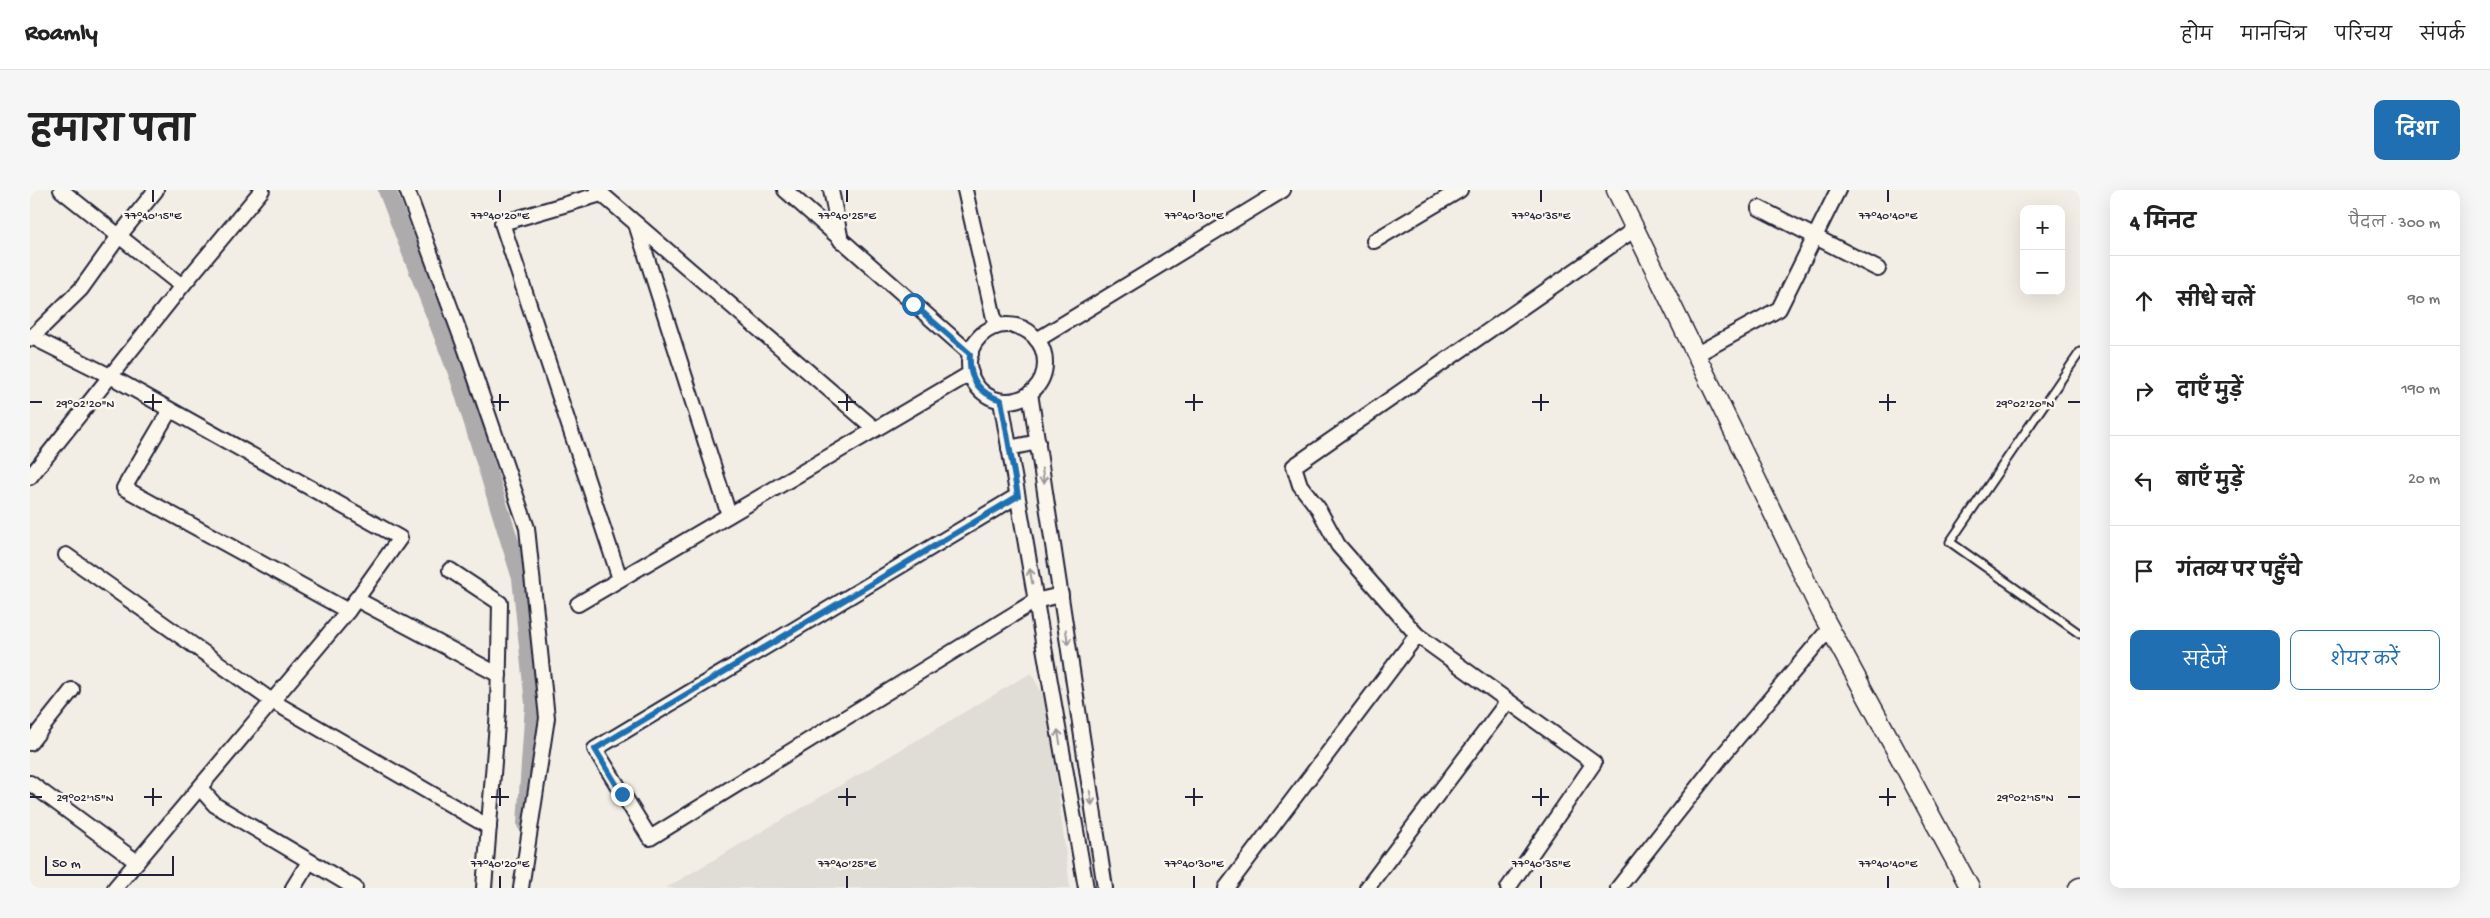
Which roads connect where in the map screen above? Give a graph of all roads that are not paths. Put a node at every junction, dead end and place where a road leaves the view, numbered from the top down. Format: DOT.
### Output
graph roads {
  1 [pos="156,190"];
  2 [pos="262,190"];
  3 [pos="407,190"];
  4 [pos="785,190"];
  5 [pos="831,190"];
  6 [pos="965,190"];
  7 [pos="1283,190"];
  8 [pos="1460,190"];
  9 [pos="1616,190"];
  10 [pos="1838,190"];
  11 [pos="599,192"];
  12 [pos="69,193"];
  13 [pos="1758,208"];
  14 [pos="636,224"];
  15 [pos="1635,229"];
  16 [pos="119,236"];
  17 [pos="1814,237"];
  18 [pos="841,241"];
  19 [pos="1374,241"];
  20 [pos="1878,269"];
  21 [pos="182,286"];
  22 [pos="996,327"];
  23 [pos="30,337"];
  24 [pos="1038,340"];
  25 [pos="2080,352"];
  26 [pos="970,354"];
  27 [pos="1697,354"];
  28 [pos="971,373"];
  29 [pos="110,376"];
  30 [pos="1030,393"];
  31 [pos="1001,400"];
  32 [pos="170,410"];
  33 [pos="875,429"];
  34 [pos="1038,442"];
  35 [pos="1009,448"];
  36 [pos="30,477"];
  37 [pos="1018,496"];
  38 [pos="729,515"];
  39 [pos="66,555"];
  40 [pos="450,570"];
  41 [pos="620,579"];
  42 [pos="1061,596"];
  43 [pos="1036,601"];
  44 [pos="578,604"];
  45 [pos="352,605"];
  46 [pos="1830,628"];
  47 [pos="2080,634"];
  48 [pos="1417,635"];
  49 [pos="1072,672"];
  50 [pos="499,674"];
  51 [pos="1048,675"];
  52 [pos="72,690"];
  53 [pos="272,701"];
  54 [pos="1508,701"];
  55 [pos="30,743"];
  56 [pos="1086,764"];
  57 [pos="1065,768"];
  58 [pos="30,782"];
  59 [pos="200,788"];
  60 [pos="489,826"];
  61 [pos="137,862"];
  62 [pos="309,862"];
  63 [pos="115,888"];
  64 [pos="294,888"];
  65 [pos="355,888"];
  66 [pos="484,888"];
  67 [pos="521,888"];
  68 [pos="1086,888"];
  69 [pos="1105,888"];
  70 [pos="1226,888"];
  71 [pos="1367,888"];
  72 [pos="1508,888"];
  73 [pos="1618,888"];
  74 [pos="1970,888"];
  1 -- 16 [label="street"];
  2 -- 21 [label="street"];
  3 -- 67 [label="street"];
  4 -- 18 [label="street"];
  5 -- 18 [label="street"];
  6 -- 22 [label="street"];
  7 -- 24 [label="street"];
  8 -- 19 [label="street"];
  9 -- 15 [label="street"];
  10 -- 17 [label="street"];
  11 -- 14 [label="street"];
  11 -- 41 [label="street"];
  12 -- 16 [label="street"];
  13 -- 17 [label="street"];
  14 -- 33 [label="street"];
  14 -- 38 [label="street"];
  15 -- 27 [label="street"];
  15 -- 48 [label="street"];
  16 -- 21 [label="street"];
  16 -- 23 [label="street"];
  17 -- 20 [label="street"];
  17 -- 27 [label="street"];
  18 -- 26 [label="street"];
  21 -- 29 [label="street"];
  22 -- 24 [label="street"];
  22 -- 26 [label="street"];
  23 -- 29 [label="street"];
  24 -- 30 [label="street"];
  25 -- 47 [label="lane"];
  26 -- 28 [label="street"];
  27 -- 46 [label="street"];
  28 -- 31 [label="street"];
  28 -- 33 [label="street"];
  29 -- 32 [label="street"];
  29 -- 36 [label="street"];
  30 -- 31 [label="street"];
  30 -- 34 [label="street"];
  31 -- 35 [label="street"];
  32 -- 45 [label="street"];
  32 -- 45 [label="street"];
  33 -- 38 [label="street"];
  34 -- 35 [label="street"];
  34 -- 42 [label="street, one-way"];
  35 -- 37 [label="street"];
  43 -- 37 [label="street, one-way"];
  37 -- 43 [label="street"];
  38 -- 41 [label="street"];
  39 -- 53 [label="street"];
  40 -- 50 [label="street"];
  41 -- 44 [label="street"];
  42 -- 43 [label="street"];
  42 -- 49 [label="street, one-way"];
  43 -- 51 [label="street"];
  45 -- 50 [label="street"];
  45 -- 53 [label="street"];
  46 -- 73 [label="street"];
  46 -- 74 [label="street"];
  48 -- 54 [label="street"];
  48 -- 70 [label="street"];
  49 -- 51 [label="street"];
  49 -- 56 [label="street"];
  50 -- 60 [label="street"];
  57 -- 51 [label="street, one-way"];
  52 -- 55 [label="street"];
  53 -- 59 [label="street"];
  53 -- 60 [label="street"];
  54 -- 71 [label="street"];
  54 -- 72 [label="street"];
  56 -- 57 [label="street"];
  56 -- 69 [label="street, one-way"];
  57 -- 68 [label="street"];
  58 -- 61 [label="street"];
  59 -- 61 [label="street"];
  59 -- 62 [label="street"];
  60 -- 66 [label="street"];
  61 -- 63 [label="street"];
  62 -- 64 [label="street"];
  62 -- 65 [label="street"];
}
